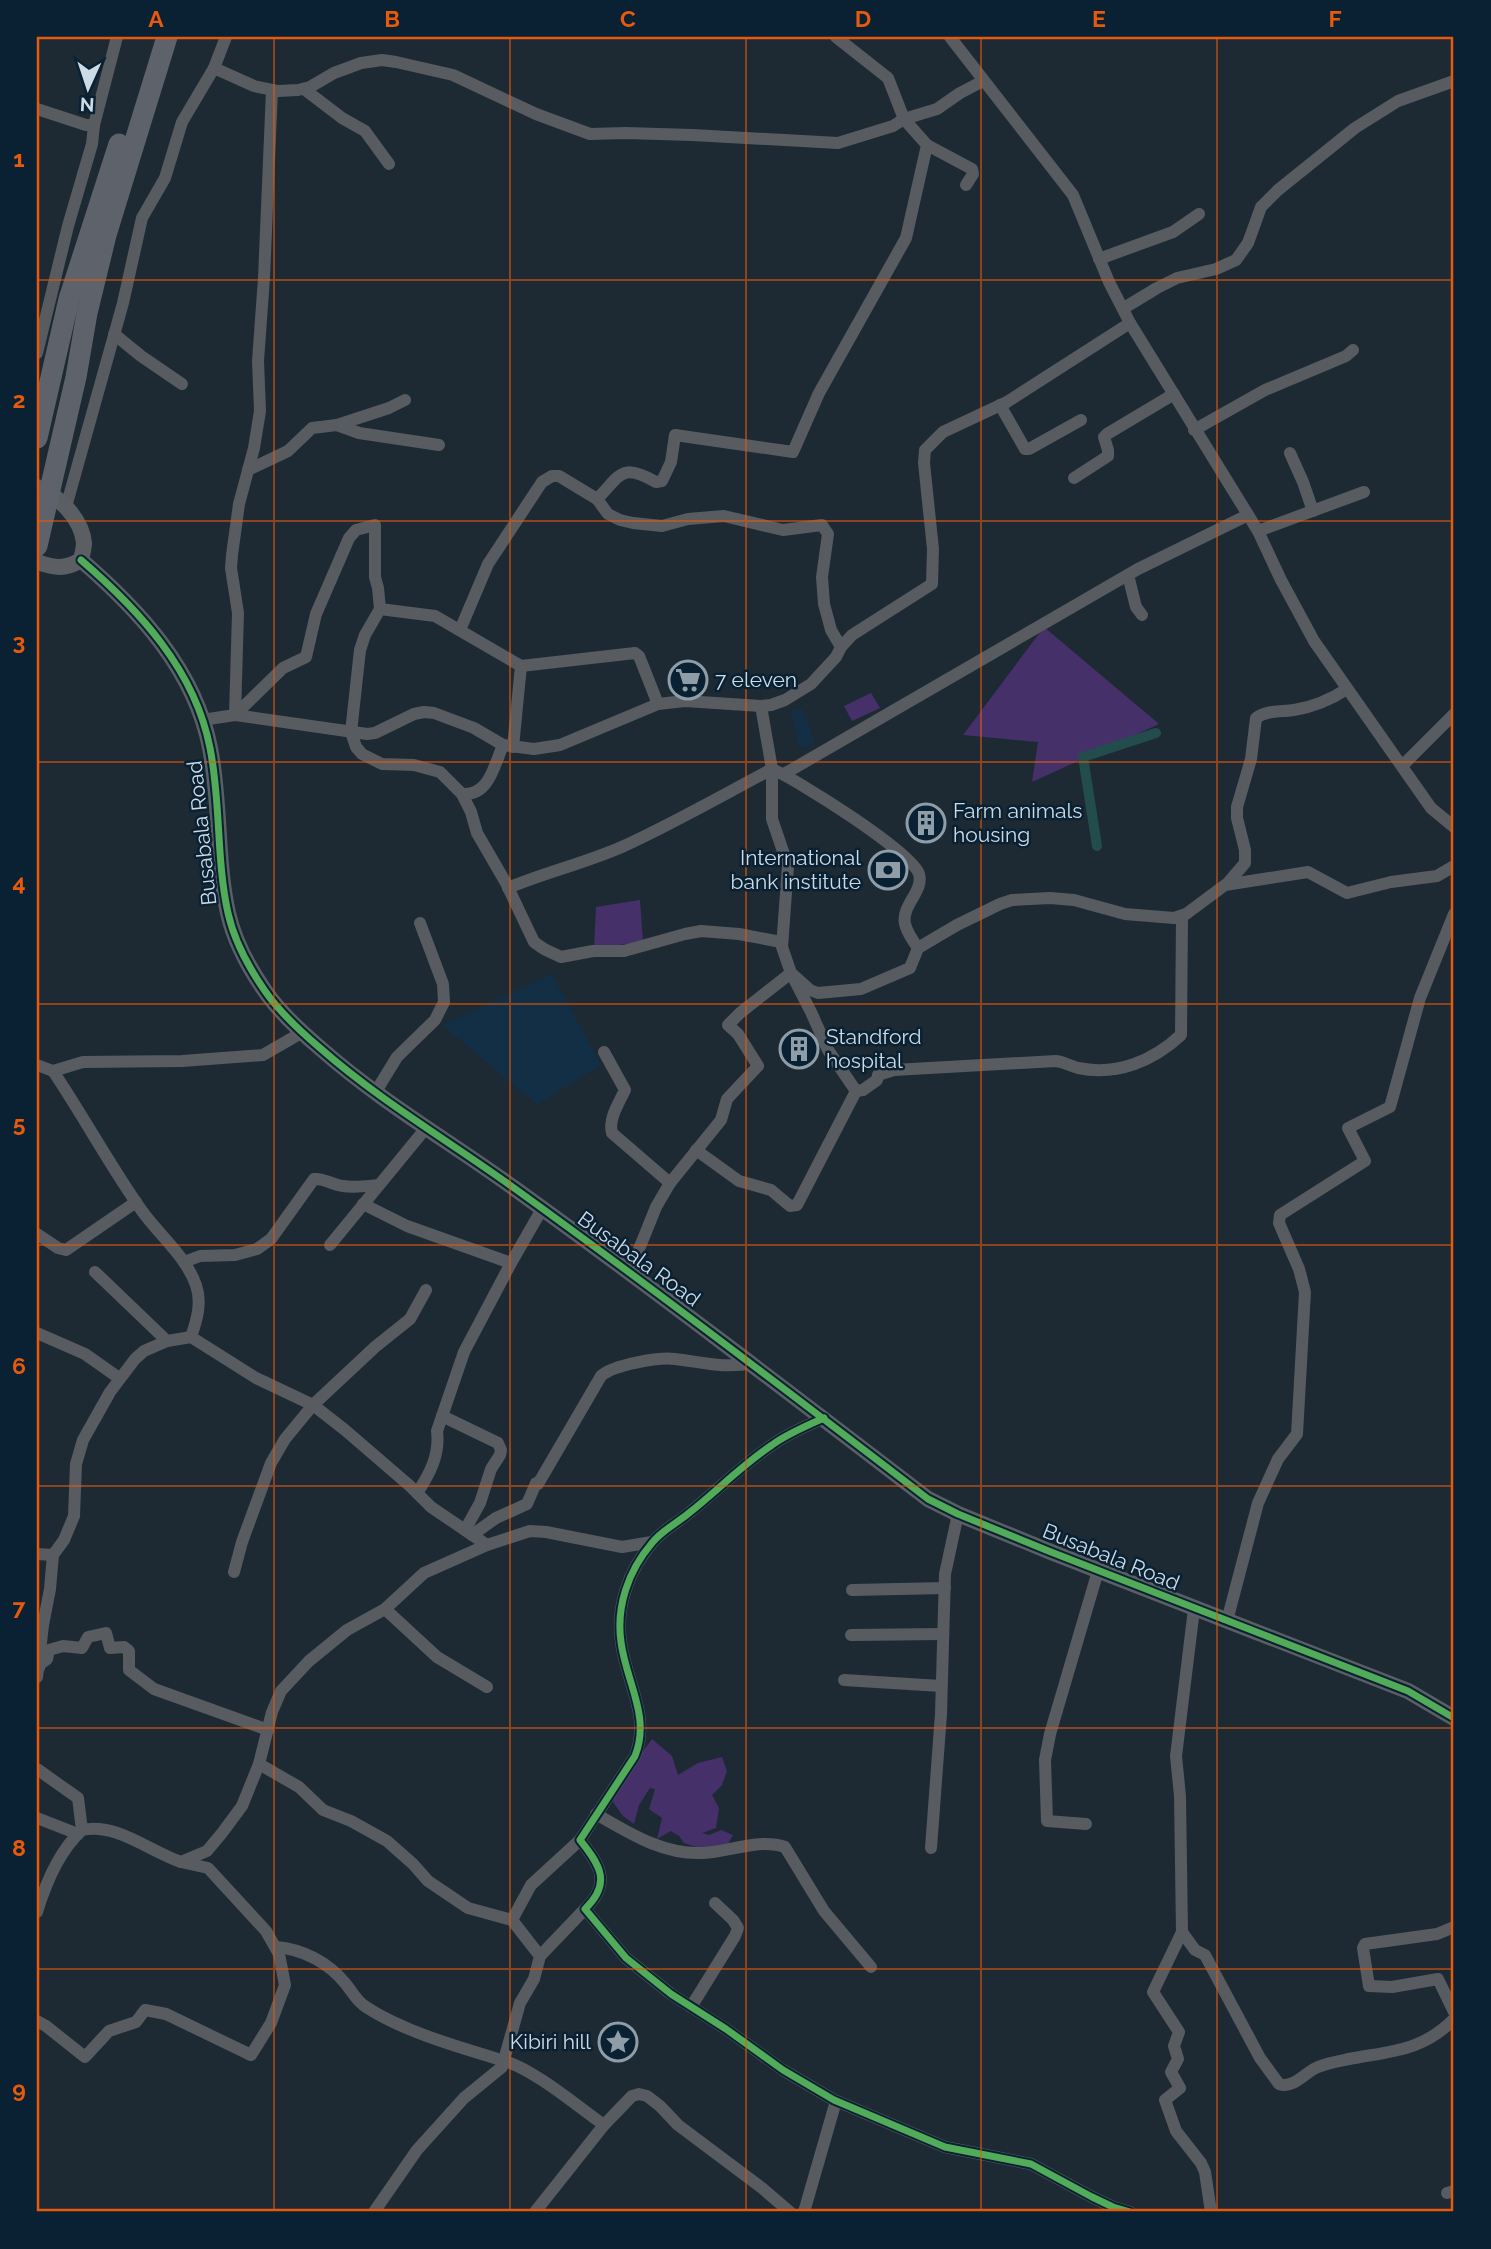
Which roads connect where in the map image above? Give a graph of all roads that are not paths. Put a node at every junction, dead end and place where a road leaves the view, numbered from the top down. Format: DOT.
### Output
graph roads {
  1 [pos="117,37"];
  2 [pos="153,37"];
  3 [pos="167,37"];
  4 [pos="226,37"];
  5 [pos="836,37"];
  6 [pos="957,40"];
  7 [pos="214,68"];
  8 [pos="983,81"];
  9 [pos="1454,81"];
  10 [pos="304,89"];
  11 [pos="272,90"];
  12 [pos="37,109"];
  13 [pos="904,119"];
  14 [pos="94,125"];
  15 [pos="926,145"];
  16 [pos="389,164"];
  17 [pos="966,185"];
  18 [pos="1199,214"];
  19 [pos="1099,259"];
  20 [pos="1124,308"];
  21 [pos="1130,323"];
  22 [pos="114,334"];
  23 [pos="1353,350"];
  24 [pos="37,354"];
  25 [pos="182,384"];
  26 [pos="1174,394"];
  27 [pos="405,400"];
  28 [pos="1000,405"];
  29 [pos="1081,420"];
  30 [pos="337,425"];
  31 [pos="1194,430"];
  32 [pos="37,438"];
  33 [pos="439,445"];
  34 [pos="1290,453"];
  35 [pos="248,470"];
  36 [pos="1073,478"];
  37 [pos="43,490"];
  38 [pos="1364,492"];
  39 [pos="597,499"];
  40 [pos="66,507"];
  41 [pos="1313,511"];
  42 [pos="1248,515"];
  43 [pos="1258,531"];
  44 [pos="37,546"];
  45 [pos="81,560"];
  46 [pos="37,562"];
  47 [pos="1128,575"];
  48 [pos="380,609"];
  49 [pos="1142,615"];
  50 [pos="460,630"];
  51 [pos="841,647"];
  52 [pos="521,666"];
  53 [pos="1347,689"];
  54 [pos="658,704"];
  55 [pos="761,706"];
  56 [pos="1454,714"];
  57 [pos="235,715"];
  58 [pos="202,720"];
  59 [pos="351,732"];
  60 [pos="508,746"];
  61 [pos="1402,766"];
  62 [pos="772,769"];
  63 [pos="785,774"];
  64 [pos="462,794"];
  65 [pos="1454,827"];
  66 [pos="1454,866"];
  67 [pos="1227,885"];
  68 [pos="508,888"];
  69 [pos="1454,914"];
  70 [pos="1182,917"];
  71 [pos="420,923"];
  72 [pos="781,942"];
  73 [pos="918,948"];
  74 [pos="791,973"];
  75 [pos="301,1033"];
  76 [pos="604,1052"];
  77 [pos="37,1065"];
  78 [pos="53,1071"];
  79 [pos="856,1091"];
  80 [pos="375,1093"];
  81 [pos="426,1128"];
  82 [pos="696,1150"];
  83 [pos="670,1183"];
  84 [pos="379,1185"];
  85 [pos="136,1202"];
  86 [pos="363,1204"];
  87 [pos="542,1209"];
  88 [pos="37,1234"];
  89 [pos="330,1245"];
  90 [pos="184,1262"];
  91 [pos="511,1263"];
  92 [pos="95,1272"];
  93 [pos="629,1274"];
  94 [pos="426,1290"];
  95 [pos="37,1333"];
  96 [pos="191,1337"];
  97 [pos="167,1341"];
  98 [pos="751,1363"];
  99 [pos="119,1378"];
  100 [pos="313,1405"];
  101 [pos="442,1416"];
  102 [pos="824,1418"];
  103 [pos="417,1493"];
  104 [pos="958,1514"];
  105 [pos="468,1532"];
  106 [pos="652,1542"];
  107 [pos="487,1545"];
  108 [pos="37,1554"];
  109 [pos="53,1555"];
  110 [pos="1098,1571"];
  111 [pos="234,1572"];
  112 [pos="944,1588"];
  113 [pos="852,1590"];
  114 [pos="385,1609"];
  115 [pos="1195,1609"];
  116 [pos="1227,1621"];
  117 [pos="943,1634"];
  118 [pos="851,1635"];
  119 [pos="37,1676"];
  120 [pos="844,1680"];
  121 [pos="941,1686"];
  122 [pos="486,1687"];
  123 [pos="1454,1718"];
  124 [pos="268,1730"];
  125 [pos="259,1764"];
  126 [pos="37,1769"];
  127 [pos="596,1814"];
  128 [pos="37,1818"];
  129 [pos="1086,1824"];
  130 [pos="80,1832"];
  131 [pos="580,1840"];
  132 [pos="931,1849"];
  133 [pos="207,1851"];
  134 [pos="181,1861"];
  135 [pos="208,1868"];
  136 [pos="715,1903"];
  137 [pos="585,1909"];
  138 [pos="37,1911"];
  139 [pos="512,1920"];
  140 [pos="1454,1927"];
  141 [pos="1182,1932"];
  142 [pos="276,1947"];
  143 [pos="540,1956"];
  144 [pos="871,1967"];
  145 [pos="691,2007"];
  146 [pos="1454,2012"];
  147 [pos="1454,2019"];
  148 [pos="37,2021"];
  149 [pos="506,2061"];
  150 [pos="836,2101"];
  151 [pos="604,2125"];
  152 [pos="374,2212"];
  153 [pos="535,2212"];
  154 [pos="790,2212"];
  155 [pos="804,2212"];
  156 [pos="1130,2212"];
  157 [pos="1211,2212"];
  1 -- 14 [label="street"];
  2 -- 32 [label="highway"];
  3 -- 37 [label="highway"];
  4 -- 7 [label="street"];
  5 -- 13 [label="street"];
  6 -- 8 [label="street"];
  7 -- 11 [label="street"];
  7 -- 22 [label="street"];
  8 -- 13 [label="street"];
  8 -- 19 [label="street"];
  9 -- 20 [label="street"];
  10 -- 11 [label="street"];
  10 -- 13 [label="street"];
  10 -- 16 [label="street"];
  11 -- 35 [label="street"];
  12 -- 14 [label="street"];
  13 -- 15 [label="street"];
  14 -- 24 [label="street"];
  15 -- 17 [label="street"];
  15 -- 39 [label="street"];
  18 -- 19 [label="street"];
  19 -- 20 [label="street"];
  20 -- 21 [label="street"];
  21 -- 26 [label="street"];
  21 -- 28 [label="street"];
  22 -- 25 [label="street"];
  22 -- 40 [label="street"];
  23 -- 31 [label="street"];
  26 -- 31 [label="street"];
  26 -- 36 [label="street"];
  27 -- 30 [label="street"];
  28 -- 29 [label="street"];
  28 -- 51 [label="street"];
  30 -- 33 [label="street"];
  30 -- 35 [label="street"];
  31 -- 42 [label="street"];
  34 -- 41 [label="street"];
  35 -- 57 [label="street"];
  37 -- 40 [label="street"];
  37 -- 44 [label="highway"];
  38 -- 41 [label="street"];
  39 -- 50 [label="street"];
  39 -- 51 [label="street"];
  40 -- 45 [label="street"];
  41 -- 43 [label="street"];
  42 -- 43 [label="street"];
  42 -- 47 [label="street"];
  43 -- 53 [label="street"];
  45 -- 46 [label="street"];
  45 -- 58 [label="street, Busabala Road"];
  47 -- 49 [label="street"];
  47 -- 63 [label="street"];
  48 -- 50 [label="street"];
  48 -- 57 [label="street"];
  48 -- 59 [label="street"];
  50 -- 52 [label="street"];
  51 -- 55 [label="street"];
  52 -- 54 [label="street"];
  52 -- 60 [label="street"];
  53 -- 61 [label="street"];
  53 -- 67 [label="street"];
  54 -- 55 [label="street"];
  54 -- 60 [label="street"];
  55 -- 62 [label="street"];
  56 -- 61 [label="street"];
  57 -- 58 [label="street"];
  57 -- 59 [label="street"];
  58 -- 75 [label="street, Busabala Road"];
  59 -- 60 [label="street"];
  59 -- 64 [label="street"];
  60 -- 64 [label="street"];
  61 -- 65 [label="street"];
  62 -- 63 [label="street"];
  62 -- 68 [label="street"];
  62 -- 72 [label="street"];
  63 -- 73 [label="street"];
  64 -- 68 [label="street"];
  66 -- 67 [label="street"];
  67 -- 70 [label="street"];
  68 -- 72 [label="street"];
  69 -- 116 [label="street"];
  70 -- 73 [label="street"];
  70 -- 79 [label="street"];
  71 -- 80 [label="street"];
  72 -- 74 [label="street"];
  73 -- 74 [label="street"];
  74 -- 79 [label="street"];
  74 -- 82 [label="street"];
  75 -- 78 [label="street"];
  75 -- 80 [label="street, Busabala Road"];
  76 -- 83 [label="street"];
  77 -- 78 [label="street"];
  78 -- 85 [label="street"];
  79 -- 82 [label="street"];
  80 -- 81 [label="street, Busabala Road"];
  81 -- 84 [label="street"];
  81 -- 87 [label="street, Busabala Road"];
  82 -- 83 [label="street"];
  83 -- 93 [label="street"];
  84 -- 86 [label="street"];
  84 -- 90 [label="street"];
  85 -- 88 [label="street"];
  85 -- 90 [label="street"];
  86 -- 89 [label="street"];
  86 -- 91 [label="street"];
  87 -- 91 [label="street"];
  87 -- 93 [label="street, Busabala Road"];
  90 -- 96 [label="street"];
  91 -- 101 [label="street"];
  92 -- 97 [label="street"];
  93 -- 98 [label="street, Busabala Road"];
  94 -- 100 [label="street"];
  95 -- 99 [label="street"];
  96 -- 97 [label="street"];
  96 -- 100 [label="street"];
  97 -- 99 [label="street"];
  98 -- 102 [label="street, Busabala Road"];
  98 -- 105 [label="street"];
  99 -- 109 [label="street"];
  100 -- 103 [label="street"];
  100 -- 111 [label="street"];
  101 -- 103 [label="street"];
  101 -- 105 [label="street"];
  102 -- 104 [label="street, Busabala Road"];
  102 -- 106 [label="street"];
  103 -- 105 [label="street"];
  104 -- 110 [label="street, Busabala Road"];
  104 -- 112 [label="street"];
  105 -- 107 [label="street"];
  106 -- 107 [label="street"];
  106 -- 127 [label="street"];
  107 -- 114 [label="street"];
  108 -- 109 [label="street"];
  109 -- 119 [label="street"];
  110 -- 115 [label="street, Busabala Road"];
  110 -- 129 [label="street"];
  112 -- 113 [label="street"];
  112 -- 117 [label="street"];
  114 -- 122 [label="street"];
  114 -- 124 [label="street"];
  115 -- 116 [label="street, Busabala Road"];
  115 -- 141 [label="street"];
  116 -- 123 [label="street, Busabala Road"];
  117 -- 118 [label="street"];
  117 -- 121 [label="street"];
  119 -- 124 [label="street"];
  120 -- 121 [label="street"];
  121 -- 132 [label="street"];
  124 -- 125 [label="street"];
  125 -- 133 [label="street"];
  125 -- 139 [label="street"];
  126 -- 130 [label="street"];
  127 -- 131 [label="street"];
  127 -- 144 [label="street"];
  128 -- 130 [label="street"];
  130 -- 134 [label="street"];
  130 -- 138 [label="street"];
  131 -- 137 [label="street"];
  131 -- 139 [label="street"];
  133 -- 134 [label="street"];
  133 -- 135 [label="street"];
  134 -- 135 [label="street"];
  135 -- 142 [label="street"];
  136 -- 145 [label="street"];
  137 -- 143 [label="street"];
  137 -- 145 [label="street"];
  139 -- 143 [label="street"];
  140 -- 146 [label="street"];
  141 -- 147 [label="street"];
  141 -- 157 [label="street"];
  142 -- 148 [label="street"];
  142 -- 149 [label="street"];
  143 -- 149 [label="street"];
  145 -- 150 [label="street"];
  149 -- 151 [label="street"];
  149 -- 152 [label="street"];
  150 -- 155 [label="street"];
  150 -- 156 [label="street"];
  151 -- 153 [label="street"];
  151 -- 154 [label="street"];
}
